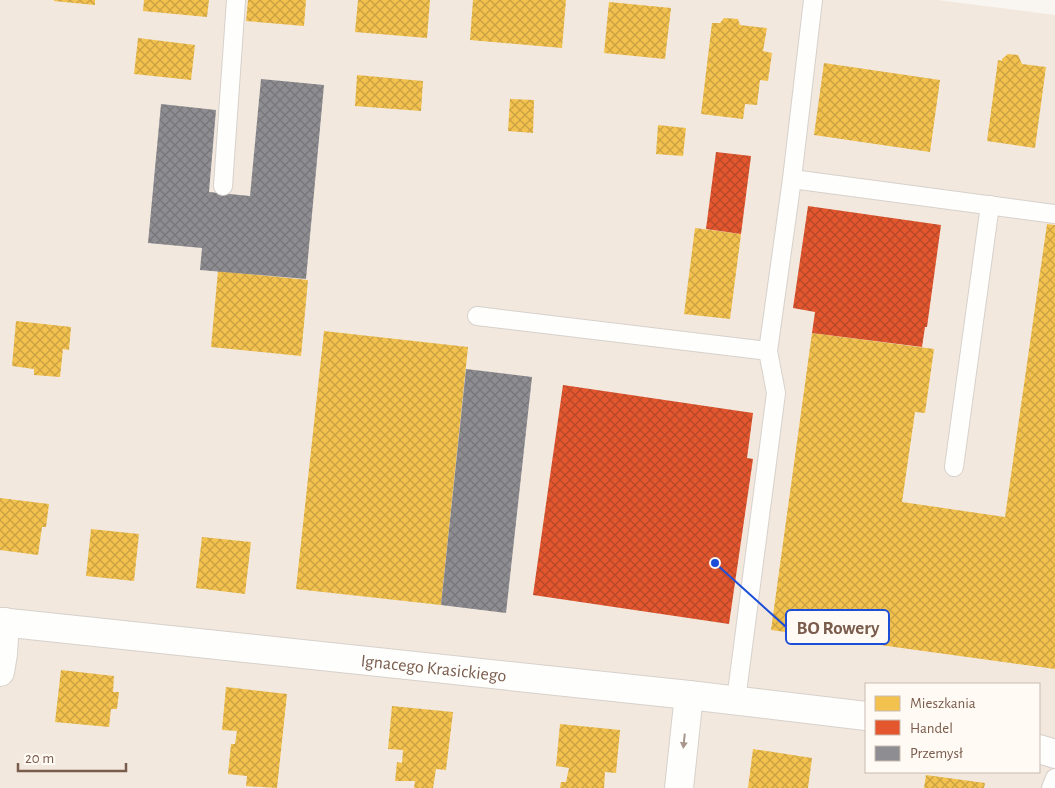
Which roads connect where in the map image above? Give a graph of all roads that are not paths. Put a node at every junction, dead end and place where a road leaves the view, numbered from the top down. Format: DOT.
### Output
graph roads {
  1 [pos="236,0"];
  2 [pos="813,0"];
  3 [pos="792,179"];
  4 [pos="224,186"];
  5 [pos="990,205"];
  6 [pos="1055,214"];
  7 [pos="477,316"];
  8 [pos="768,351"];
  9 [pos="954,467"];
  10 [pos="2,622"];
  11 [pos="0,672"];
  12 [pos="689,695"];
  13 [pos="736,700"];
  14 [pos="865,716"];
  15 [pos="1040,749"];
  16 [pos="1055,754"];
  17 [pos="1055,778"];
  18 [pos="679,788"];
  19 [pos="1051,788"];
  1 -- 4 [label="lane"];
  2 -- 3 [label="lane"];
  3 -- 5 [label="lane"];
  3 -- 8 [label="lane"];
  5 -- 6 [label="lane"];
  5 -- 9 [label="lane"];
  7 -- 8 [label="lane"];
  8 -- 13 [label="lane"];
  10 -- 11 [label="street"];
  10 -- 12 [label="street, Ignacego Krasickiego"];
  12 -- 13 [label="street, Ignacego Krasickiego"];
  12 -- 18 [label="street, one-way"];
  13 -- 14 [label="street, Ignacego Krasickiego"];
  15 -- 16 [label="street"];
  17 -- 19 [label="lane"];
}
